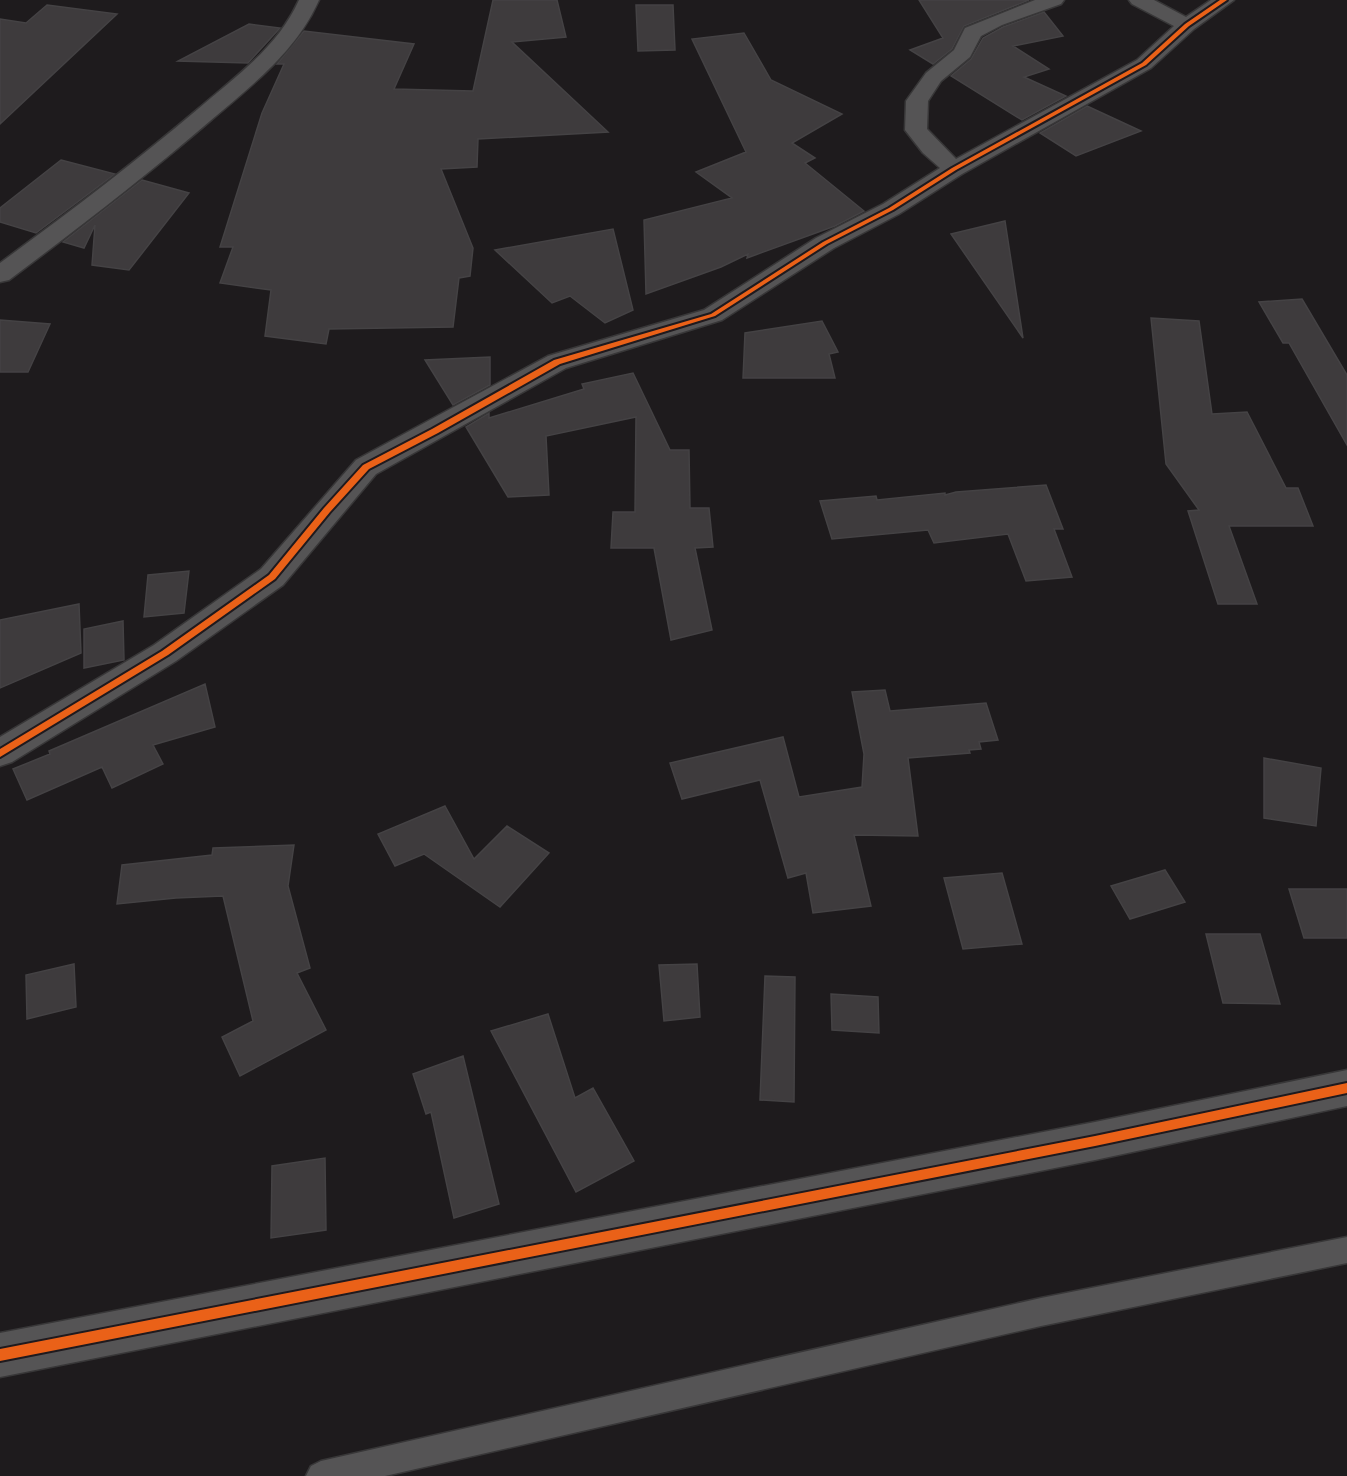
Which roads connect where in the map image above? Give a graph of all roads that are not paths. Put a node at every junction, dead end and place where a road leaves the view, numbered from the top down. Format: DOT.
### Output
graph roads {
  1 [pos="309,0"];
  2 [pos="1054,0"];
  3 [pos="1138,0"];
  4 [pos="1224,0"];
  5 [pos="1187,25"];
  6 [pos="954,169"];
  7 [pos="0,275"];
  8 [pos="0,753"];
  9 [pos="1347,1088"];
  10 [pos="1347,1250"];
  11 [pos="0,1354"];
  12 [pos="321,1476"];
  1 -- 7 [label="street"];
  2 -- 6 [label="street"];
  3 -- 5 [label="street"];
  4 -- 5 [label="street"];
  5 -- 6 [label="street"];
  6 -- 8 [label="street"];
  9 -- 11 [label="street"];
  10 -- 12 [label="lane"];
}
